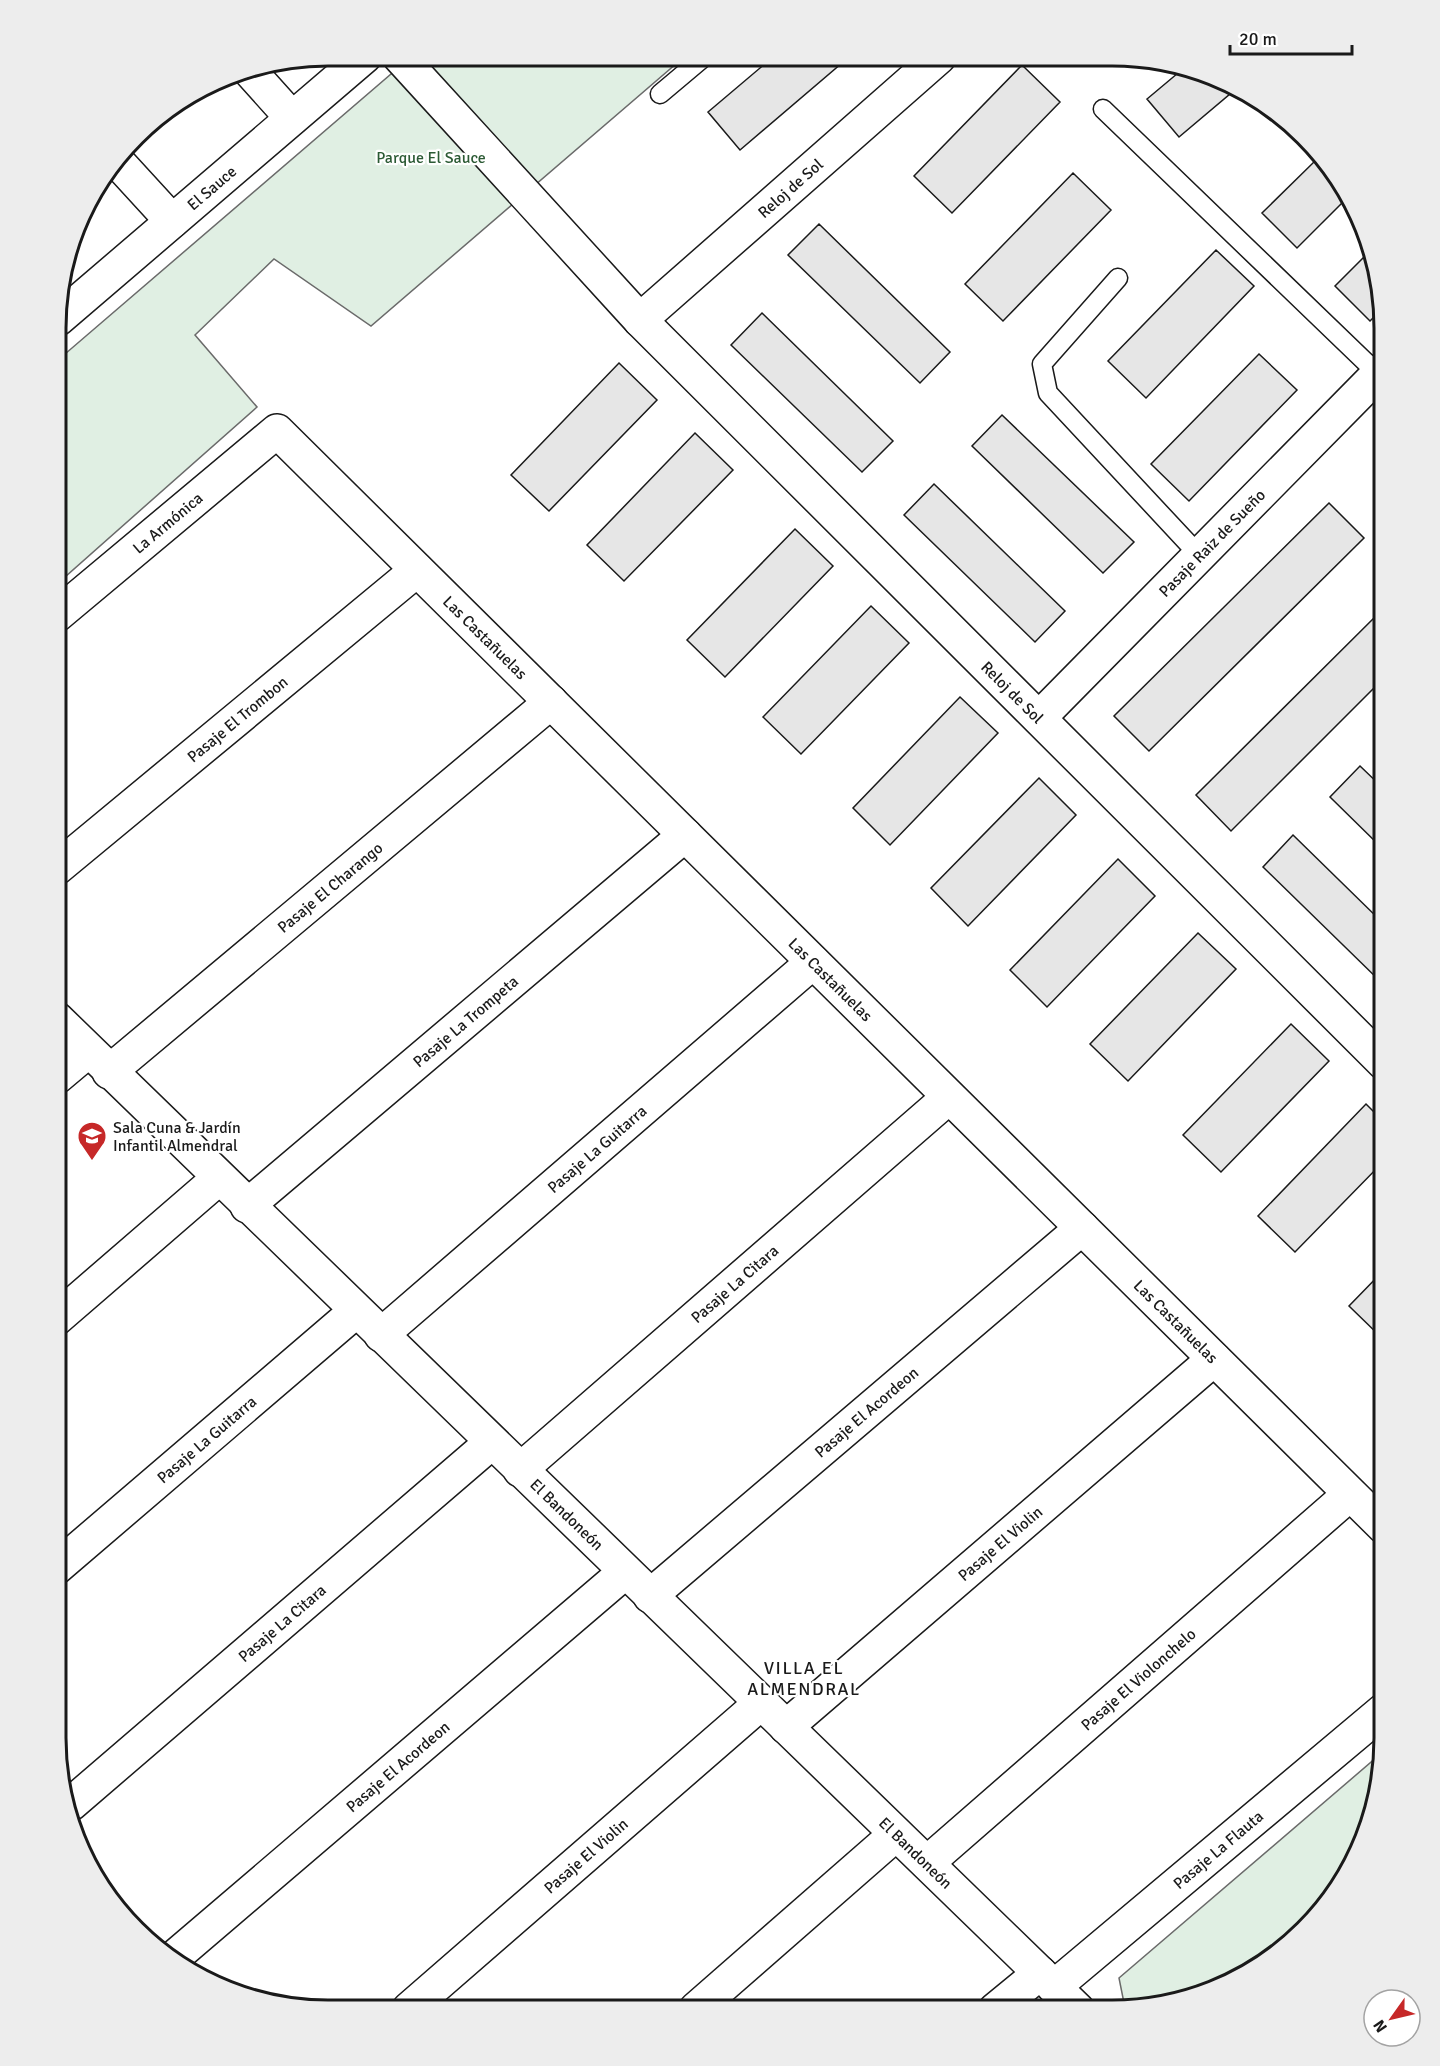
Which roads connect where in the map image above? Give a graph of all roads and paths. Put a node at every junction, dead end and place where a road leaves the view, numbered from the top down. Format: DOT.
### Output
graph roads {
  1 [pos="353,66"];
  2 [pos="408,66"];
  3 [pos="693,66"];
  4 [pos="929,66"];
  5 [pos="255,77"];
  6 [pos="660,94"];
  7 [pos="1103,109"];
  8 [pos="292,118"];
  9 [pos="122,166"];
  10 [pos="172,221"];
  11 [pos="1118,278"];
  12 [pos="67,311"];
  13 [pos="640,320"];
  14 [pos="1374,364"];
  15 [pos="1374,378"];
  16 [pos="277,431"];
  17 [pos="1199,555"];
  18 [pos="417,570"];
  19 [pos="66,607"];
  20 [pos="551,702"];
  21 [pos="1039,718"];
  22 [pos="685,835"];
  23 [pos="66,861"];
  24 [pos="813,962"];
  25 [pos="66,1028"];
  26 [pos="1374,1053"];
  27 [pos="99,1062"];
  28 [pos="66,1074"];
  29 [pos="949,1097"];
  30 [pos="219,1178"];
  31 [pos="247,1206"];
  32 [pos="1082,1228"];
  33 [pos="66,1310"];
  34 [pos="356,1311"];
  35 [pos="381,1335"];
  36 [pos="1214,1359"];
  37 [pos="492,1442"];
  38 [pos="520,1470"];
  39 [pos="1350,1494"];
  40 [pos="1374,1517"];
  41 [pos="66,1559"];
  42 [pos="625,1572"];
  43 [pos="650,1596"];
  44 [pos="760,1703"];
  45 [pos="1374,1718"];
  46 [pos="786,1727"];
  47 [pos="74,1801"];
  48 [pos="896,1834"];
  49 [pos="927,1863"];
  50 [pos="179,1954"];
  51 [pos="1047,1980"];
  52 [pos="418,2000"];
  53 [pos="706,2000"];
  54 [pos="1012,2000"];
  55 [pos="1068,2000"];
  1 -- 8 [label="street, El Sauce"];
  2 -- 13 [label="street, Reloj de Sol"];
  3 -- 6 [label="lane"];
  4 -- 13 [label="street, Reloj de Sol"];
  5 -- 8 [label="street"];
  7 -- 14 [label="lane"];
  8 -- 10 [label="street, El Sauce"];
  9 -- 10 [label="street"];
  10 -- 12 [label="street, El Sauce"];
  11 -- 17 [label="lane"];
  13 -- 21 [label="street, Reloj de Sol"];
  15 -- 17 [label="street, Pasaje Raiz de Sueño"];
  16 -- 18 [label="street, Las Castañuelas"];
  16 -- 19 [label="street, La Armónica"];
  17 -- 21 [label="street, Pasaje Raiz de Sueño"];
  18 -- 20 [label="street, Las Castañuelas"];
  18 -- 23 [label="street, Pasaje El Trombon"];
  20 -- 22 [label="street, Las Castañuelas"];
  20 -- 27 [label="street, Pasaje El Charango"];
  21 -- 26 [label="street, Reloj de Sol"];
  22 -- 24 [label="street, Las Castañuelas"];
  22 -- 31 [label="street, Pasaje La Trompeta"];
  24 -- 29 [label="street, Las Castañuelas"];
  24 -- 35 [label="street, Pasaje La Guitarra"];
  25 -- 27 [label="street, El Bandoneón"];
  27 -- 28 [label="street, Pasaje El Charango"];
  27 -- 30 [label="street, El Bandoneón"];
  29 -- 32 [label="street, Las Castañuelas"];
  29 -- 38 [label="street, Pasaje La Citara"];
  30 -- 31 [label="street, El Bandoneón"];
  30 -- 33 [label="street"];
  31 -- 34 [label="street, El Bandoneón"];
  32 -- 36 [label="street, Las Castañuelas"];
  32 -- 43 [label="street, Pasaje El Acordeon"];
  34 -- 35 [label="street, El Bandoneón"];
  34 -- 41 [label="street, Pasaje La Guitarra"];
  35 -- 37 [label="street, El Bandoneón"];
  36 -- 39 [label="street, Las Castañuelas"];
  36 -- 46 [label="street, Pasaje El Violin"];
  37 -- 38 [label="street, El Bandoneón"];
  37 -- 47 [label="street, Pasaje La Citara"];
  38 -- 42 [label="street, El Bandoneón"];
  39 -- 40 [label="street, Las Castañuelas"];
  39 -- 49 [label="street, Pasaje El Violonchelo"];
  42 -- 43 [label="street, El Bandoneón"];
  42 -- 50 [label="street, Pasaje El Acordeon"];
  43 -- 44 [label="street, El Bandoneón"];
  44 -- 46 [label="street, El Bandoneón"];
  44 -- 52 [label="street, Pasaje El Violin"];
  45 -- 51 [label="street, Pasaje La Flauta"];
  46 -- 48 [label="street, El Bandoneón"];
  48 -- 49 [label="street, El Bandoneón"];
  48 -- 53 [label="street"];
  49 -- 51 [label="street, El Bandoneón"];
  51 -- 54 [label="street, Pasaje La Flauta"];
  51 -- 55 [label="street, El Bandoneón"];
}
